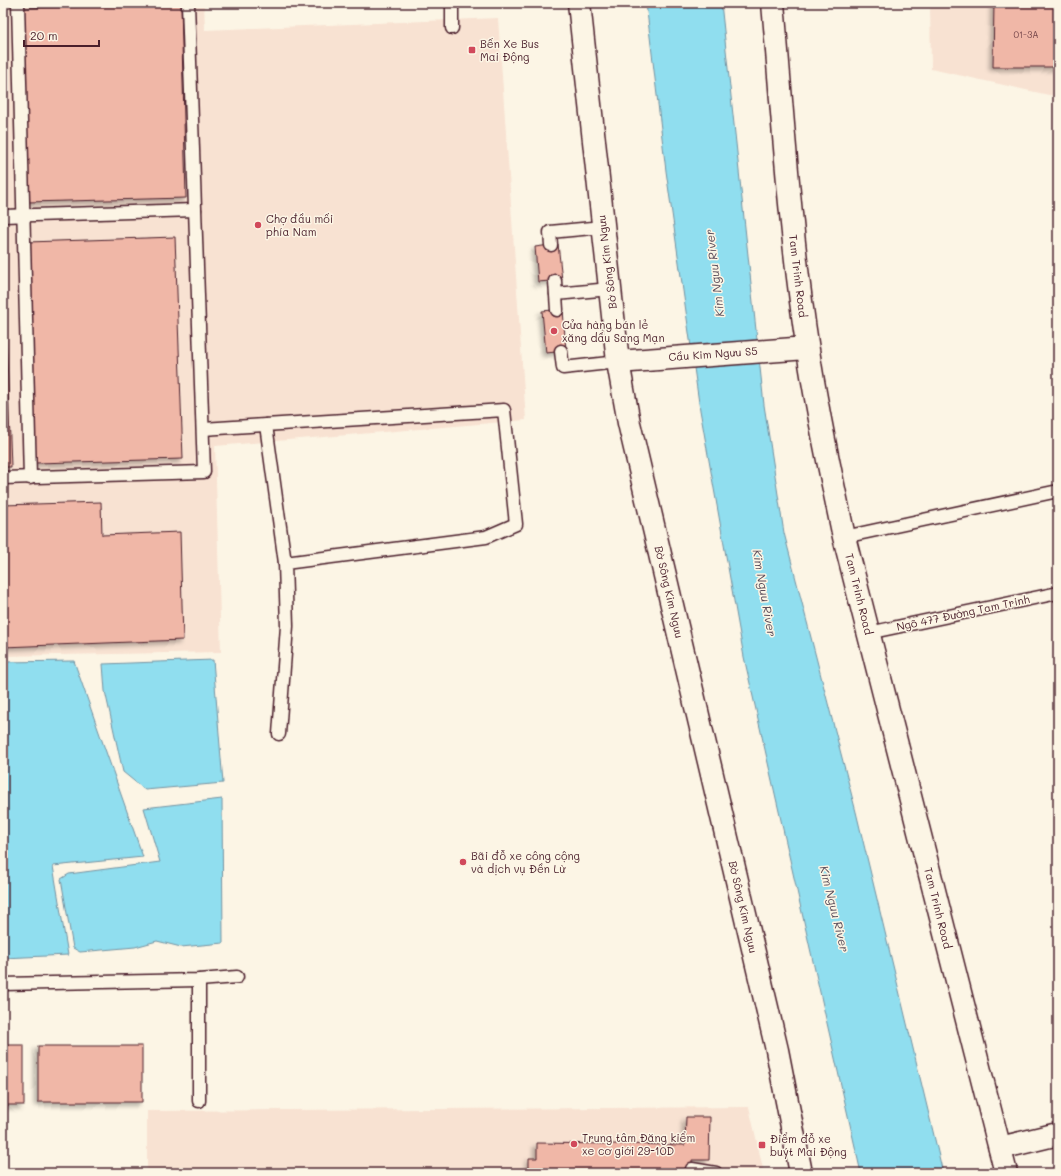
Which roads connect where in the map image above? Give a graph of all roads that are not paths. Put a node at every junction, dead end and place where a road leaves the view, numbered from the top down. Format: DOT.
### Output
graph roads {
  1 [pos="18,3"];
  2 [pos="188,3"];
  3 [pos="452,3"];
  4 [pos="579,3"];
  5 [pos="773,3"];
  6 [pos="452,28"];
  7 [pos="195,210"];
  8 [pos="23,215"];
  9 [pos="3,216"];
  10 [pos="603,226"];
  11 [pos="551,245"];
  12 [pos="555,281"];
  13 [pos="610,289"];
  14 [pos="556,294"];
  15 [pos="558,310"];
  16 [pos="807,348"];
  17 [pos="561,351"];
  18 [pos="618,362"];
  19 [pos="266,424"];
  20 [pos="203,429"];
  21 [pos="3,478"];
  22 [pos="30,478"];
  23 [pos="1058,491"];
  24 [pos="844,537"];
  25 [pos="285,562"];
  26 [pos="1058,593"];
  27 [pos="868,633"];
  28 [pos="279,734"];
  29 [pos="237,977"];
  30 [pos="199,980"];
  31 [pos="3,984"];
  32 [pos="199,1101"];
  33 [pos="1058,1134"];
  34 [pos="1000,1148"];
  35 [pos="692,1170"];
  36 [pos="716,1173"];
  37 [pos="801,1173"];
  38 [pos="1006,1173"];
  1 -- 8 [label="lane"];
  2 -- 7 [label="lane"];
  3 -- 6 [label="lane"];
  4 -- 10 [label="street, Bờ Sông Kim Ngưu"];
  5 -- 16 [label="street, Tam Trinh Road"];
  7 -- 8 [label="lane"];
  7 -- 20 [label="lane"];
  8 -- 9 [label="lane"];
  8 -- 22 [label="lane"];
  10 -- 11 [label="lane"];
  10 -- 13 [label="street, Bờ Sông Kim Ngưu"];
  12 -- 14 [label="lane"];
  13 -- 14 [label="lane"];
  13 -- 18 [label="street, Bờ Sông Kim Ngưu"];
  14 -- 15 [label="lane"];
  16 -- 18 [label="street, Cầu Kim Ngưu S5"];
  16 -- 24 [label="street, Tam Trinh Road"];
  17 -- 18 [label="lane"];
  18 -- 37 [label="street, Bờ Sông Kim Ngưu"];
  19 -- 20 [label="lane"];
  19 -- 25 [label="lane"];
  19 -- 25 [label="lane"];
  20 -- 22 [label="lane"];
  21 -- 22 [label="lane"];
  23 -- 24 [label="lane"];
  24 -- 27 [label="street, Tam Trinh Road"];
  25 -- 28 [label="lane"];
  26 -- 27 [label="lane, Ngõ 477 Đường Tam Trinh"];
  27 -- 34 [label="street, Tam Trinh Road"];
  29 -- 30 [label="lane"];
  30 -- 31 [label="lane"];
  30 -- 32 [label="lane"];
  33 -- 34 [label="street"];
  34 -- 38 [label="street, Tam Trinh Road"];
  35 -- 36 [label="lane"];
}
